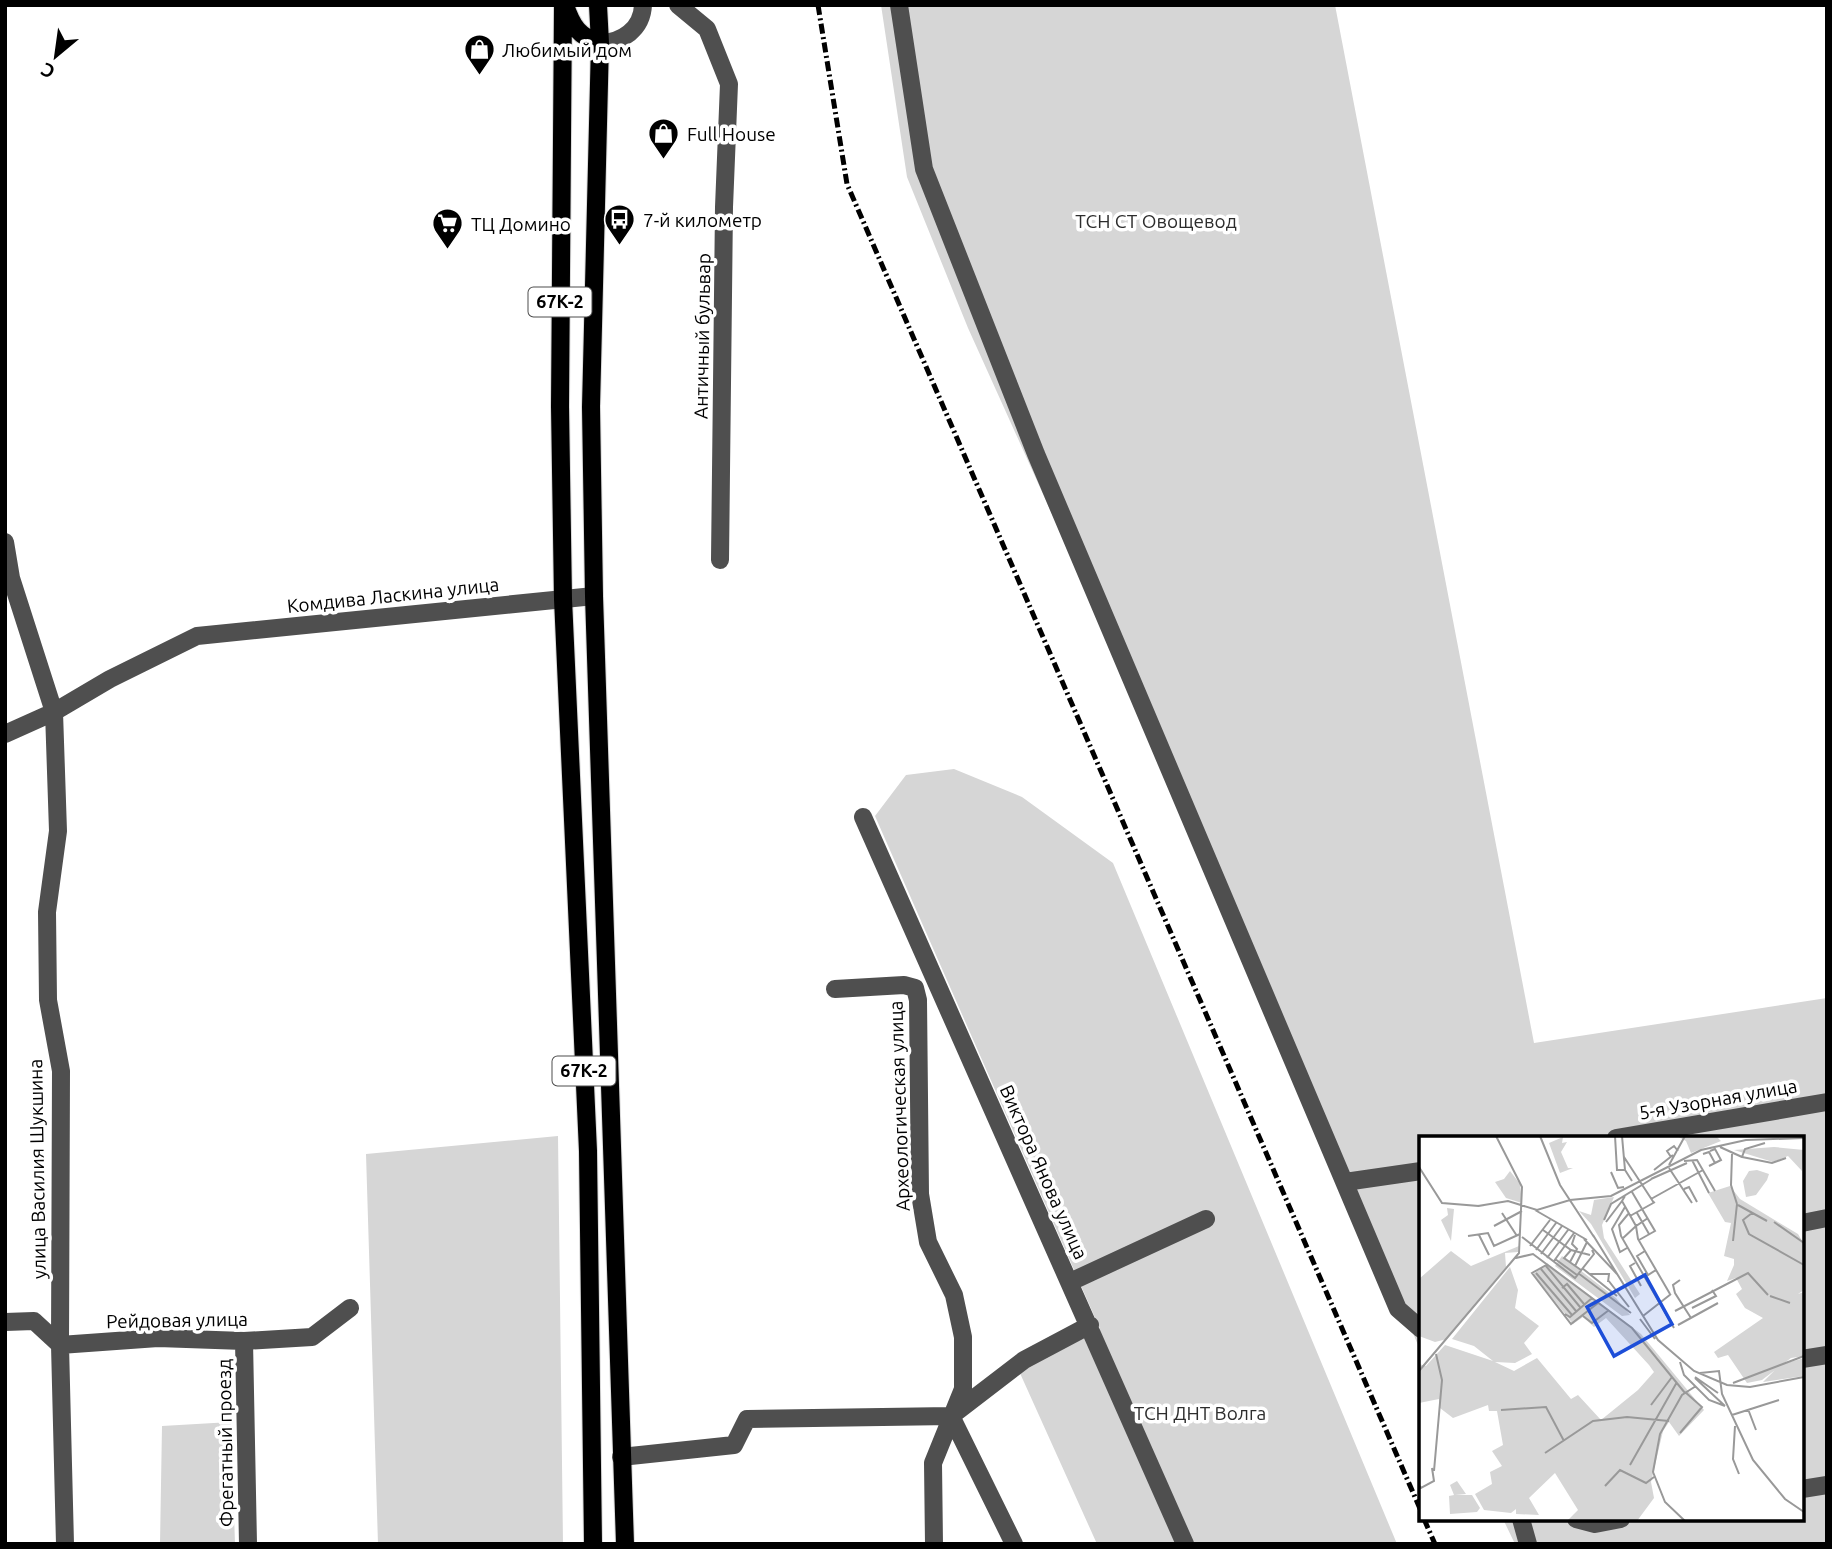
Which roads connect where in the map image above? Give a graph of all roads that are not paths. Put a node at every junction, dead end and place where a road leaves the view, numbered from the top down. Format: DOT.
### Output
graph roads {
  1 [pos="564,5"];
  2 [pos="598,5"];
  3 [pos="643,5"];
  4 [pos="678,5"];
  5 [pos="899,5"];
  6 [pos="600,43"];
  7 [pos="5,542"];
  8 [pos="720,560"];
  9 [pos="594,596"];
  10 [pos="563,599"];
  11 [pos="54,712"];
  12 [pos="5,734"];
  13 [pos="863,817"];
  14 [pos="835,989"];
  15 [pos="1827,1102"];
  16 [pos="1628,1136"];
  17 [pos="1419,1171"];
  18 [pos="1345,1182"];
  19 [pos="1827,1218"];
  20 [pos="1206,1219"];
  21 [pos="1804,1223"];
  22 [pos="1070,1282"];
  23 [pos="350,1308"];
  24 [pos="5,1322"];
  25 [pos="1090,1325"];
  26 [pos="1419,1327"];
  27 [pos="244,1341"];
  28 [pos="60,1345"];
  29 [pos="1827,1355"];
  30 [pos="1804,1359"];
  31 [pos="951,1416"];
  32 [pos="621,1457"];
  33 [pos="1827,1485"];
  34 [pos="1804,1489"];
  35 [pos="1522,1521"];
  36 [pos="1584,1521"];
  37 [pos="1611,1521"];
  38 [pos="65,1544"];
  39 [pos="248,1544"];
  40 [pos="593,1544"];
  41 [pos="625,1544"];
  42 [pos="934,1544"];
  43 [pos="1014,1544"];
  44 [pos="1185,1544"];
  45 [pos="1528,1544"];
  1 -- 6 [label="main road"];
  1 -- 10 [label="main road, 67К-2"];
  2 -- 6 [label="main road, 67К-2"];
  3 -- 6 [label="street"];
  4 -- 8 [label="street, Античный бульвар"];
  5 -- 18 [label="street"];
  6 -- 9 [label="main road, 67К-2"];
  7 -- 11 [label="street, улица Василия Шукшина"];
  9 -- 10 [label="street, Комдива Ласкина улица"];
  9 -- 32 [label="main road, 67К-2"];
  10 -- 11 [label="street, Комдива Ласкина улица"];
  10 -- 40 [label="main road, 67К-2"];
  11 -- 12 [label="street"];
  11 -- 28 [label="street, улица Василия Шукшина"];
  13 -- 22 [label="street, Виктора Янова улица"];
  14 -- 31 [label="street, Археологическая улица"];
  15 -- 16 [label="street, 5-я Узорная улица"];
  17 -- 18 [label="street"];
  18 -- 26 [label="street"];
  19 -- 21 [label="street"];
  20 -- 22 [label="street"];
  22 -- 25 [label="street, Виктора Янова улица"];
  23 -- 27 [label="street, Рейдовая улица"];
  24 -- 28 [label="street"];
  25 -- 31 [label="street"];
  25 -- 44 [label="street, Виктора Янова улица"];
  27 -- 28 [label="street, Рейдовая улица"];
  27 -- 39 [label="street, Фрегатный проезд"];
  28 -- 38 [label="street, улица Василия Шукшина"];
  29 -- 30 [label="street"];
  31 -- 32 [label="street"];
  31 -- 42 [label="street, Археологическая улица"];
  31 -- 43 [label="street"];
  32 -- 41 [label="main road, 67К-2"];
  33 -- 34 [label="street"];
  35 -- 45 [label="street"];
  36 -- 37 [label="street"];
}
